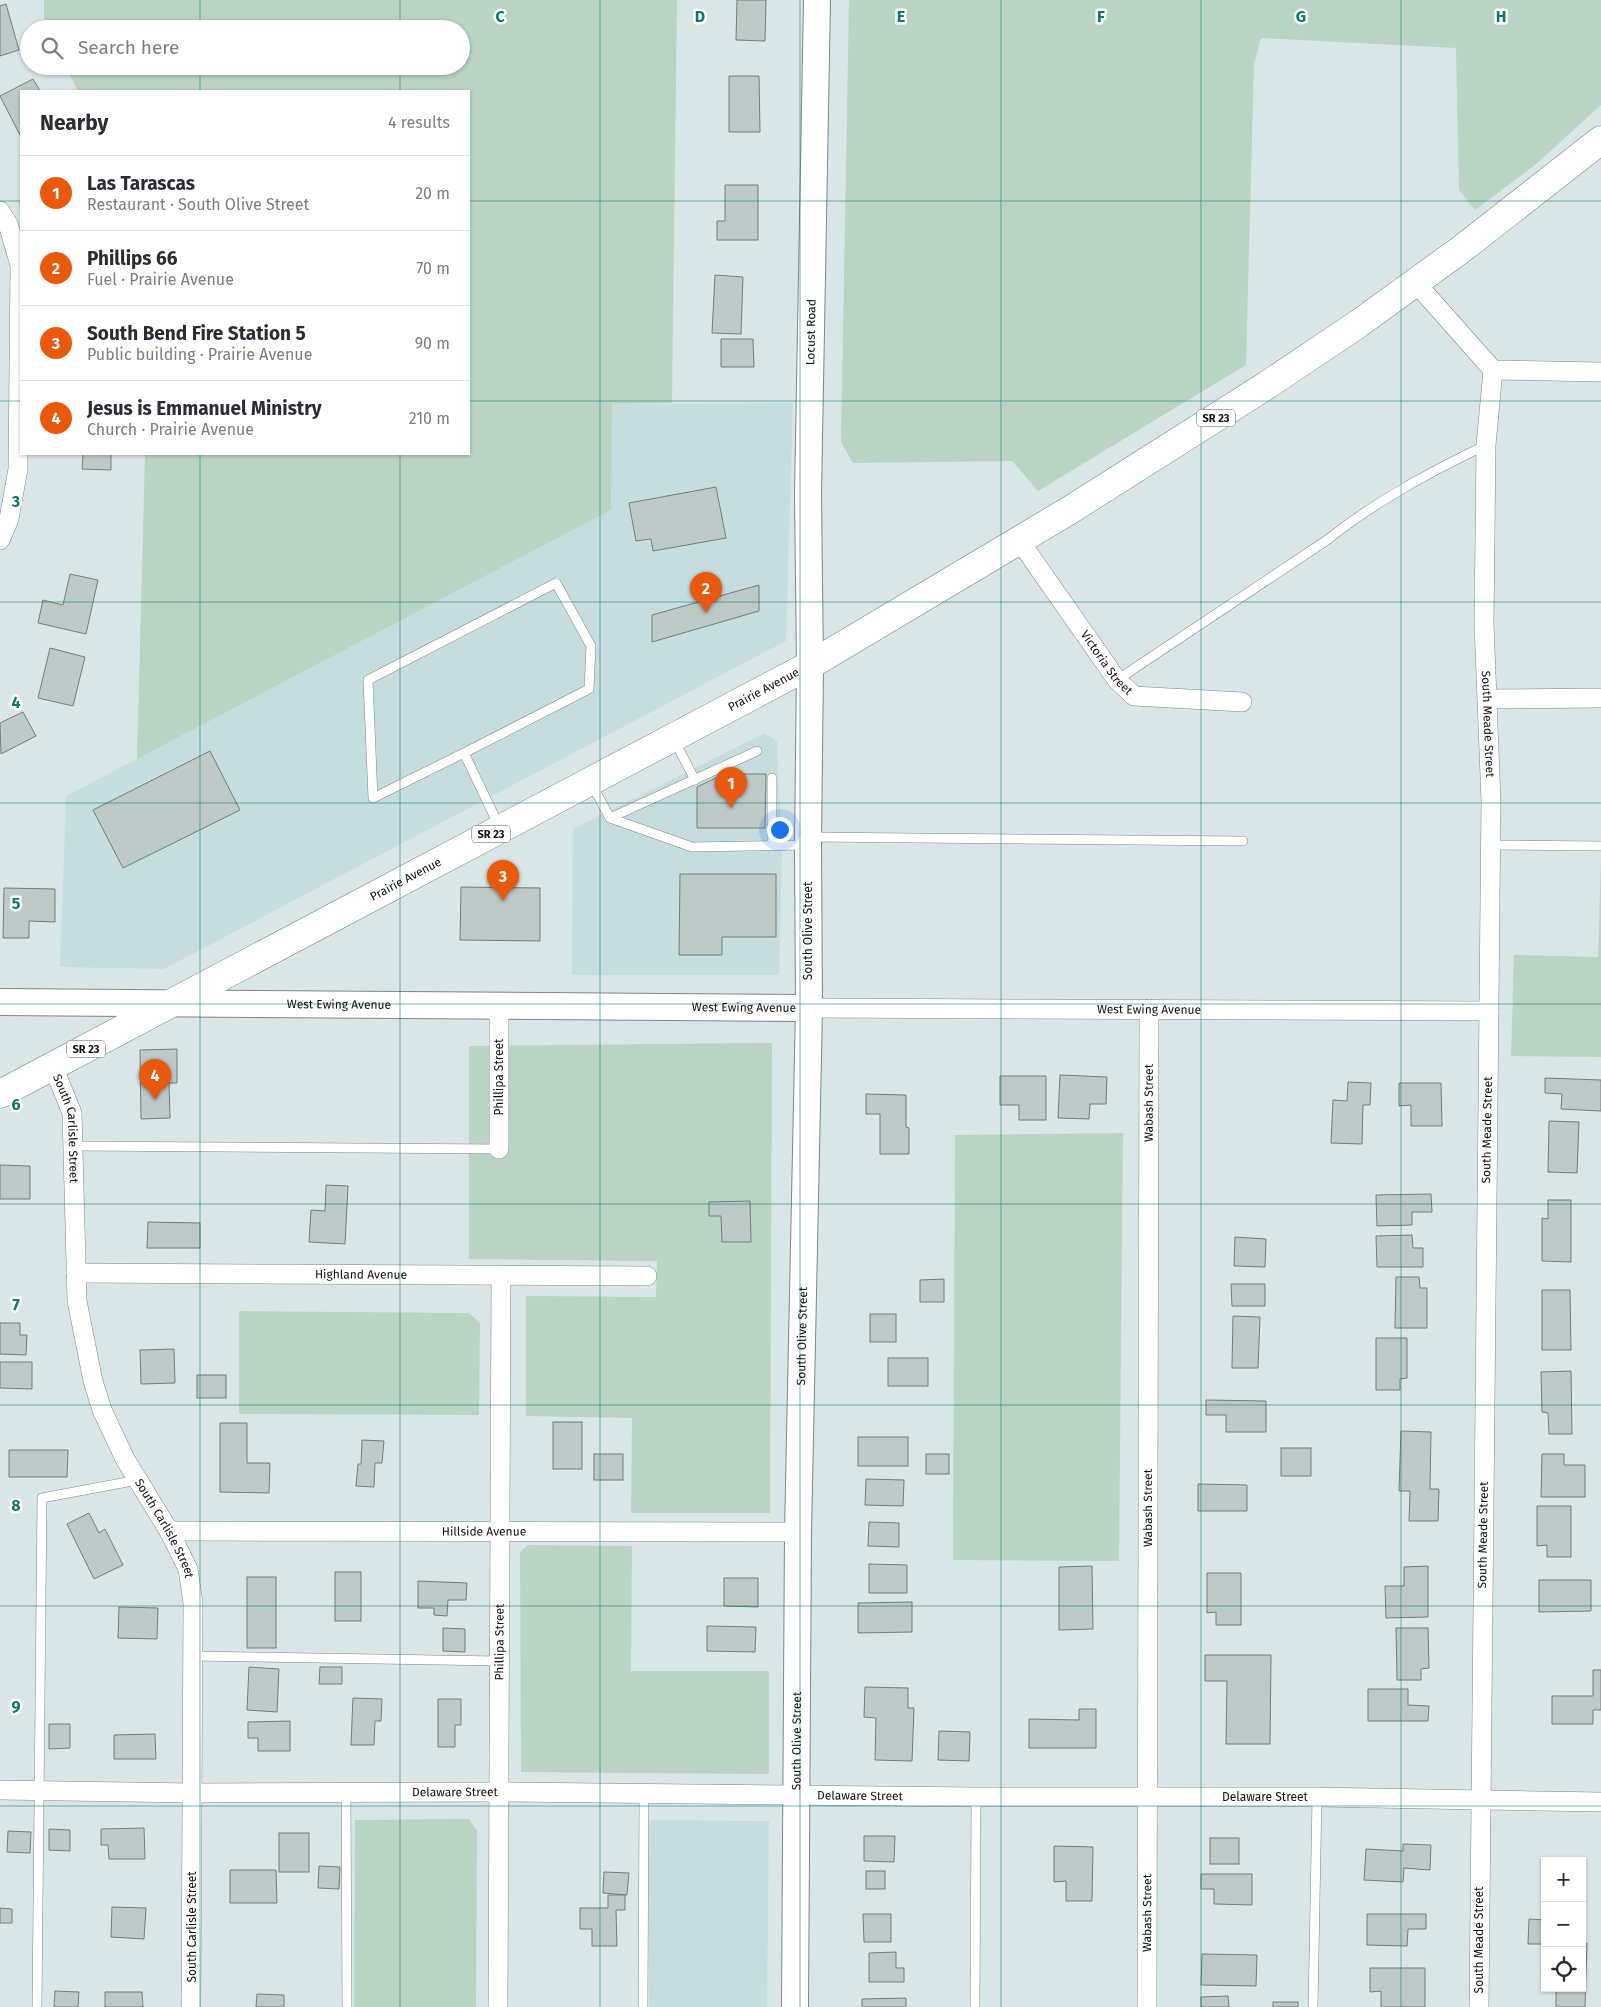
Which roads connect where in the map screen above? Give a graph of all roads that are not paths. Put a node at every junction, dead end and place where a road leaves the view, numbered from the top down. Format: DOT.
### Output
graph roads {
  1 [pos="817,0"];
  2 [pos="1601,140"];
  3 [pos="0,210"];
  4 [pos="1415,282"];
  5 [pos="1598,369"];
  6 [pos="1493,370"];
  7 [pos="1486,445"];
  8 [pos="0,540"];
  9 [pos="1019,540"];
  10 [pos="810,665"];
  11 [pos="1117,680"];
  12 [pos="1487,698"];
  13 [pos="1601,698"];
  14 [pos="1242,702"];
  15 [pos="672,738"];
  16 [pos="757,751"];
  17 [pos="464,753"];
  18 [pos="772,778"];
  19 [pos="695,780"];
  20 [pos="590,781"];
  21 [pos="610,818"];
  22 [pos="500,829"];
  23 [pos="808,841"];
  24 [pos="1244,841"];
  25 [pos="772,845"];
  26 [pos="1490,845"];
  27 [pos="1601,846"];
  28 [pos="0,1002"];
  29 [pos="173,1004"];
  30 [pos="499,1006"];
  31 [pos="809,1008"];
  32 [pos="1149,1009"];
  33 [pos="1489,1011"];
  34 [pos="53,1066"];
  35 [pos="0,1094"];
  36 [pos="74,1146"];
  37 [pos="499,1149"];
  38 [pos="76,1273"];
  39 [pos="501,1276"];
  40 [pos="646,1276"];
  41 [pos="138,1480"];
  42 [pos="500,1530"];
  43 [pos="169,1531"];
  44 [pos="798,1532"];
  45 [pos="194,1656"];
  46 [pos="499,1661"];
  47 [pos="0,1790"];
  48 [pos="38,1790"];
  49 [pos="499,1792"];
  50 [pos="192,1793"];
  51 [pos="346,1793"];
  52 [pos="644,1793"];
  53 [pos="796,1794"];
  54 [pos="976,1797"];
  55 [pos="1146,1797"];
  56 [pos="1317,1798"];
  57 [pos="1480,1800"];
  58 [pos="1601,1802"];
  59 [pos="37,2007"];
  60 [pos="191,2007"];
  61 [pos="347,2007"];
  62 [pos="498,2007"];
  63 [pos="643,2007"];
  64 [pos="795,2007"];
  65 [pos="975,2007"];
  66 [pos="1146,2007"];
  67 [pos="1313,2007"];
  68 [pos="1479,2007"];
  1 -- 10 [label="street, Locust Road"];
  2 -- 4 [label="main road, SR 23"];
  3 -- 8 [label="street"];
  4 -- 6 [label="street"];
  4 -- 9 [label="main road, SR 23"];
  5 -- 6 [label="street"];
  6 -- 7 [label="street, South Meade Street"];
  7 -- 11 [label="lane"];
  7 -- 12 [label="street, South Meade Street"];
  9 -- 10 [label="main road, SR 23"];
  9 -- 11 [label="street, Victoria Street"];
  10 -- 15 [label="main road, Prairie Avenue / SR 23"];
  10 -- 23 [label="street, South Olive Street"];
  11 -- 14 [label="street, Victoria Street"];
  12 -- 13 [label="street"];
  12 -- 26 [label="street, South Meade Street"];
  15 -- 19 [label="lane"];
  15 -- 20 [label="main road, Prairie Avenue / SR 23"];
  16 -- 19 [label="lane"];
  17 -- 17 [label="lane"];
  17 -- 22 [label="lane"];
  18 -- 25 [label="lane"];
  19 -- 21 [label="lane"];
  20 -- 21 [label="lane"];
  20 -- 22 [label="main road, Prairie Avenue / SR 23"];
  21 -- 25 [label="lane"];
  22 -- 29 [label="main road, Prairie Avenue / SR 23"];
  23 -- 24 [label="lane"];
  23 -- 25 [label="lane"];
  23 -- 31 [label="street, South Olive Street"];
  26 -- 27 [label="lane"];
  26 -- 33 [label="street, South Meade Street"];
  28 -- 29 [label="street, West Ewing Avenue"];
  29 -- 30 [label="street, West Ewing Avenue"];
  29 -- 34 [label="main road, Prairie Avenue / SR 23"];
  30 -- 31 [label="street, West Ewing Avenue"];
  30 -- 37 [label="street, Phillipa Street"];
  31 -- 32 [label="street, West Ewing Avenue"];
  31 -- 44 [label="street, South Olive Street"];
  32 -- 33 [label="street, West Ewing Avenue"];
  32 -- 55 [label="street, Wabash Street"];
  33 -- 57 [label="street, South Meade Street"];
  34 -- 35 [label="main road, Prairie Avenue / SR 23"];
  34 -- 36 [label="street, South Carlisle Street"];
  36 -- 37 [label="lane"];
  36 -- 38 [label="street, South Carlisle Street"];
  38 -- 39 [label="street, Highland Avenue"];
  38 -- 41 [label="street, South Carlisle Street"];
  39 -- 40 [label="street, Highland Avenue"];
  39 -- 42 [label="street, Phillipa Street"];
  41 -- 43 [label="street, South Carlisle Street"];
  41 -- 48 [label="lane"];
  42 -- 43 [label="street, Hillside Avenue"];
  42 -- 44 [label="street, Hillside Avenue"];
  42 -- 46 [label="street, Phillipa Street"];
  43 -- 45 [label="street, South Carlisle Street"];
  44 -- 53 [label="street, South Olive Street"];
  45 -- 46 [label="lane"];
  45 -- 50 [label="street, South Carlisle Street"];
  46 -- 49 [label="street, Phillipa Street"];
  47 -- 48 [label="street, Delaware Street"];
  48 -- 50 [label="street, Delaware Street"];
  48 -- 59 [label="lane"];
  49 -- 51 [label="street, Delaware Street"];
  49 -- 52 [label="street, Delaware Street"];
  49 -- 62 [label="street, Phillipa Street"];
  50 -- 51 [label="street, Delaware Street"];
  50 -- 60 [label="street, South Carlisle Street"];
  51 -- 61 [label="lane"];
  52 -- 53 [label="street, Delaware Street"];
  52 -- 63 [label="lane"];
  53 -- 54 [label="street, Delaware Street"];
  53 -- 64 [label="street, South Olive Street"];
  54 -- 55 [label="street, Delaware Street"];
  54 -- 65 [label="lane"];
  55 -- 56 [label="street, Delaware Street"];
  55 -- 66 [label="street, Wabash Street"];
  56 -- 57 [label="street, Delaware Street"];
  56 -- 67 [label="lane"];
  57 -- 58 [label="street, Delaware Street"];
  57 -- 68 [label="street, South Meade Street"];
}
